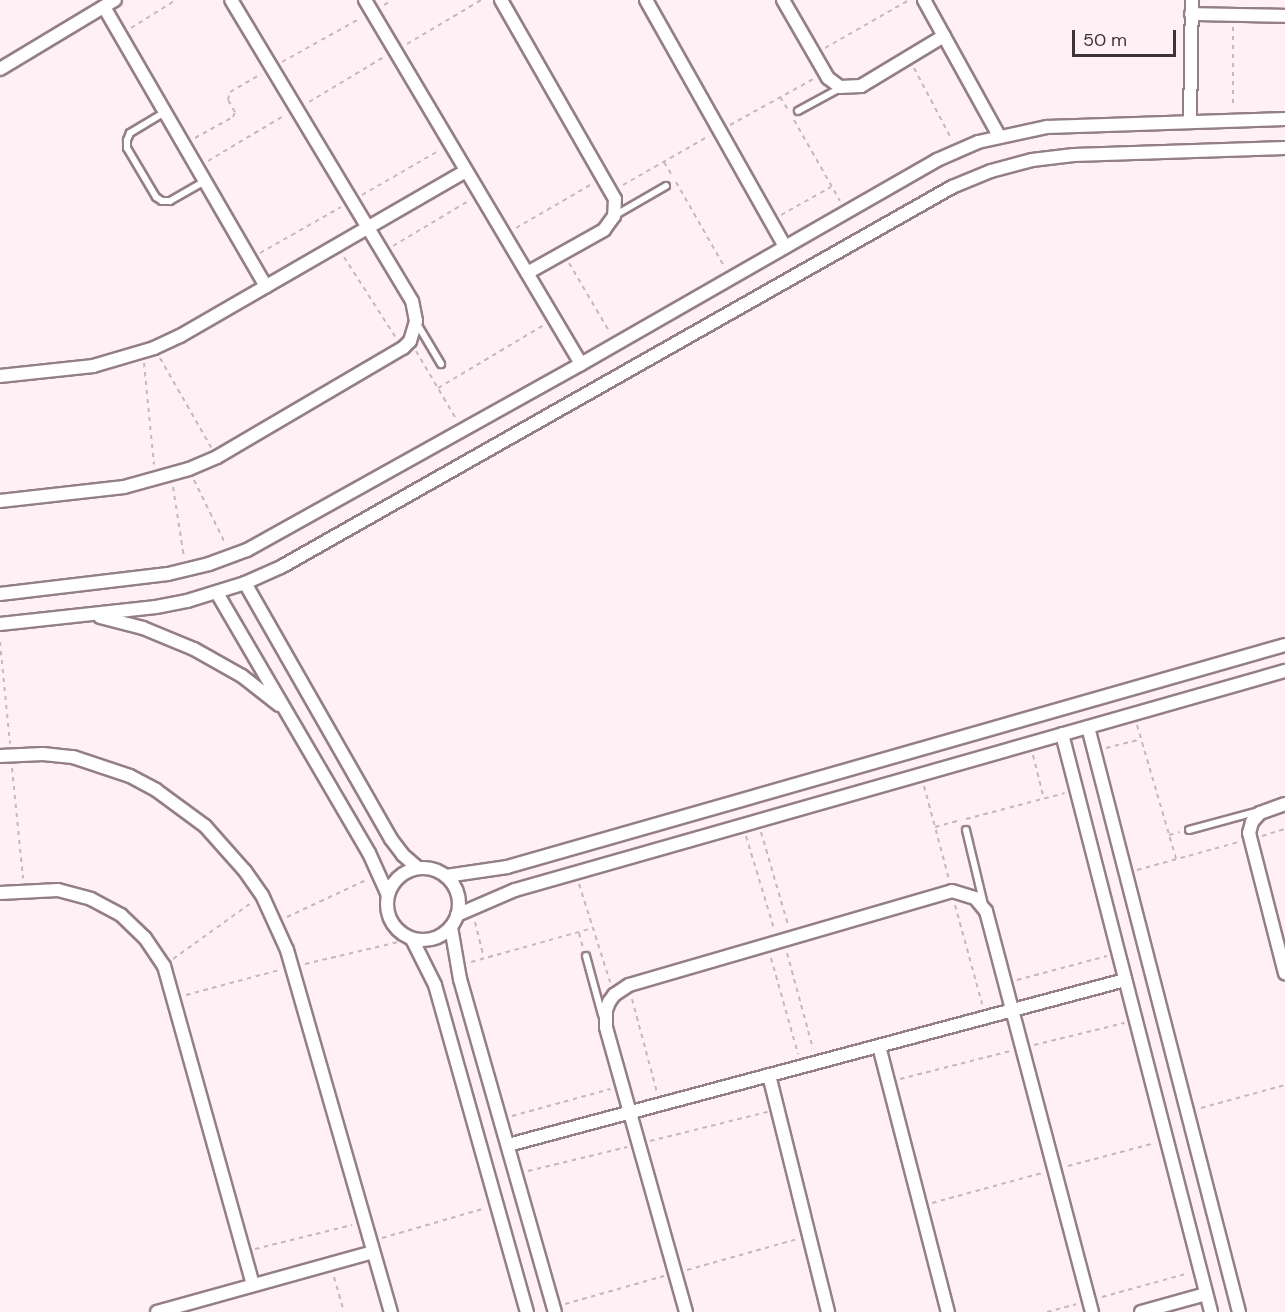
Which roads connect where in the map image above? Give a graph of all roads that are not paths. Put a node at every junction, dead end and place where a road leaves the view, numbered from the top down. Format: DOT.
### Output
graph roads {
  1 [pos="231,0"];
  2 [pos="365,0"];
  3 [pos="501,0"];
  4 [pos="646,0"];
  5 [pos="783,0"];
  6 [pos="924,0"];
  7 [pos="1192,0"];
  8 [pos="110,3"];
  9 [pos="1191,14"];
  10 [pos="1285,16"];
  11 [pos="944,36"];
  12 [pos="0,69"];
  13 [pos="840,87"];
  14 [pos="165,111"];
  15 [pos="798,111"];
  16 [pos="1285,119"];
  17 [pos="1190,122"];
  18 [pos="999,136"];
  19 [pos="1285,148"];
  20 [pos="466,171"];
  21 [pos="205,181"];
  22 [pos="666,186"];
  23 [pos="614,216"];
  24 [pos="368,228"];
  25 [pos="785,247"];
  26 [pos="527,273"];
  27 [pos="266,286"];
  28 [pos="416,321"];
  29 [pos="441,364"];
  30 [pos="581,364"];
  31 [pos="0,376"];
  32 [pos="0,501"];
  33 [pos="245,583"];
  34 [pos="217,593"];
  35 [pos="0,594"];
  36 [pos="90,615"];
  37 [pos="0,624"];
  38 [pos="1285,645"];
  39 [pos="1285,670"];
  40 [pos="285,709"];
  41 [pos="1088,727"];
  42 [pos="1062,734"];
  43 [pos="0,756"];
  44 [pos="1285,804"];
  45 [pos="1265,810"];
  46 [pos="966,830"];
  47 [pos="1189,830"];
  48 [pos="418,868"];
  49 [pos="446,876"];
  50 [pos="0,893"];
  51 [pos="388,895"];
  52 [pos="986,911"];
  53 [pos="458,915"];
  54 [pos="451,927"];
  55 [pos="412,939"];
  56 [pos="586,957"];
  57 [pos="1285,973"];
  58 [pos="1125,980"];
  59 [pos="1012,1010"];
  60 [pos="606,1027"];
  61 [pos="879,1046"];
  62 [pos="769,1075"];
  63 [pos="630,1112"];
  64 [pos="508,1145"];
  65 [pos="372,1246"];
  66 [pos="253,1285"];
  67 [pos="1206,1294"];
  68 [pos="1091,1306"];
  69 [pos="157,1312"];
  70 [pos="391,1312"];
  71 [pos="527,1312"];
  72 [pos="555,1312"];
  73 [pos="686,1312"];
  74 [pos="828,1312"];
  75 [pos="948,1312"];
  76 [pos="1141,1312"];
  77 [pos="1211,1312"];
  78 [pos="1239,1312"];
  1 -- 24 [label="street"];
  2 -- 20 [label="street"];
  3 -- 23 [label="street"];
  4 -- 25 [label="street"];
  5 -- 13 [label="street"];
  6 -- 11 [label="street"];
  7 -- 9 [label="street"];
  8 -- 12 [label="street"];
  8 -- 14 [label="street"];
  9 -- 10 [label="street"];
  9 -- 17 [label="street"];
  11 -- 13 [label="street"];
  11 -- 18 [label="street"];
  13 -- 15 [label="lane"];
  14 -- 21 [label="street"];
  14 -- 21 [label="lane"];
  16 -- 17 [label="street"];
  17 -- 18 [label="street"];
  18 -- 25 [label="street"];
  19 -- 33 [label="street"];
  20 -- 24 [label="street"];
  20 -- 26 [label="street"];
  21 -- 27 [label="street"];
  22 -- 23 [label="lane"];
  23 -- 26 [label="street"];
  24 -- 27 [label="street"];
  24 -- 28 [label="street"];
  25 -- 30 [label="street"];
  26 -- 30 [label="street"];
  27 -- 31 [label="street"];
  28 -- 29 [label="lane"];
  28 -- 32 [label="street"];
  30 -- 35 [label="street"];
  33 -- 34 [label="street"];
  33 -- 48 [label="street"];
  34 -- 36 [label="street"];
  34 -- 40 [label="street"];
  36 -- 37 [label="street"];
  36 -- 40 [label="street"];
  38 -- 49 [label="street"];
  39 -- 41 [label="street"];
  40 -- 51 [label="street"];
  41 -- 42 [label="street"];
  41 -- 78 [label="street"];
  42 -- 53 [label="street"];
  42 -- 58 [label="street"];
  43 -- 65 [label="street"];
  44 -- 45 [label="street"];
  45 -- 47 [label="lane"];
  45 -- 57 [label="street"];
  46 -- 52 [label="lane"];
  48 -- 49 [label="street"];
  48 -- 51 [label="street"];
  49 -- 53 [label="street"];
  50 -- 66 [label="street"];
  51 -- 55 [label="street"];
  52 -- 59 [label="street"];
  52 -- 60 [label="street"];
  53 -- 54 [label="street"];
  54 -- 55 [label="street"];
  54 -- 64 [label="street"];
  55 -- 71 [label="street"];
  56 -- 60 [label="lane"];
  58 -- 59 [label="street"];
  58 -- 67 [label="street"];
  59 -- 61 [label="street"];
  59 -- 68 [label="street"];
  60 -- 63 [label="street"];
  61 -- 62 [label="street"];
  61 -- 75 [label="street"];
  62 -- 63 [label="street"];
  62 -- 74 [label="street"];
  63 -- 64 [label="street"];
  63 -- 73 [label="street"];
  64 -- 72 [label="street"];
  65 -- 66 [label="street"];
  65 -- 70 [label="street"];
  66 -- 69 [label="street"];
  67 -- 76 [label="street"];
  67 -- 77 [label="street"];
}
